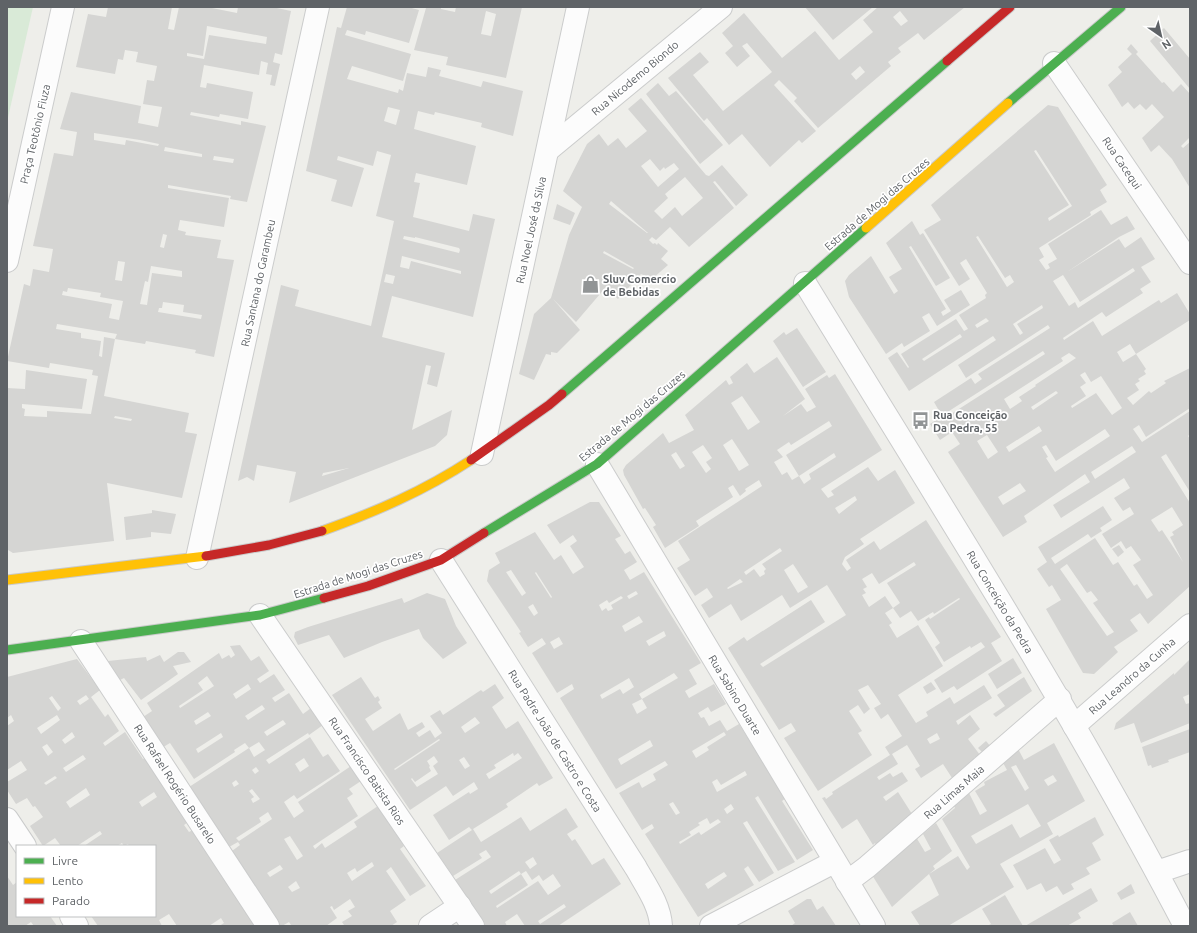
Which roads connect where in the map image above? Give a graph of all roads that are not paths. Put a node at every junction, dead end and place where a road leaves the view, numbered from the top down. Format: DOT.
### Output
graph roads {
  1 [pos="63,7"];
  2 [pos="318,7"];
  3 [pos="578,7"];
  4 [pos="721,7"];
  5 [pos="1010,7"];
  6 [pos="1121,7"];
  7 [pos="1054,63"];
  8 [pos="548,150"];
  9 [pos="1187,254"];
  10 [pos="7,261"];
  11 [pos="805,283"];
  12 [pos="482,454"];
  13 [pos="597,464"];
  14 [pos="197,558"];
  15 [pos="441,560"];
  16 [pos="7,580"];
  17 [pos="260,615"];
  18 [pos="1190,626"];
  19 [pos="81,641"];
  20 [pos="7,650"];
  21 [pos="1060,699"];
  22 [pos="1074,726"];
  23 [pos="7,819"];
  24 [pos="24,845"];
  25 [pos="1190,861"];
  26 [pos="834,862"];
  27 [pos="1157,872"];
  28 [pos="847,882"];
  29 [pos="460,906"];
  30 [pos="72,917"];
  31 [pos="77,926"];
  32 [pos="268,926"];
  33 [pos="430,926"];
  34 [pos="473,926"];
  35 [pos="661,926"];
  36 [pos="711,926"];
  37 [pos="874,926"];
  38 [pos="1185,926"];
  1 -- 10 [label="street, Praça Teotônio Fiuza"];
  2 -- 14 [label="street, Rua Santana do Garambeu"];
  3 -- 8 [label="street, Rua Noel José da Silva"];
  4 -- 8 [label="street, Rua Nicodemo Biondo"];
  5 -- 12 [label="main road"];
  6 -- 7 [label="main road, Estrada de Mogi das Cruzes"];
  7 -- 9 [label="street, Rua Cacequi"];
  7 -- 11 [label="main road, Estrada de Mogi das Cruzes"];
  8 -- 12 [label="street, Rua Noel José da Silva"];
  11 -- 13 [label="main road, Estrada de Mogi das Cruzes"];
  11 -- 21 [label="street, Rua Conceição da Pedra"];
  12 -- 14 [label="main road"];
  13 -- 15 [label="main road, Estrada de Mogi das Cruzes"];
  13 -- 26 [label="street, Rua Sabino Duarte"];
  14 -- 16 [label="main road"];
  15 -- 17 [label="main road, Estrada de Mogi das Cruzes"];
  15 -- 35 [label="street, Rua Padre João de Castro e Costa"];
  17 -- 19 [label="main road, Estrada de Mogi das Cruzes"];
  17 -- 29 [label="street, Rua Francisco Batista Rios"];
  18 -- 22 [label="street, Rua Leandro da Cunha"];
  19 -- 20 [label="main road, Estrada de Mogi das Cruzes"];
  19 -- 32 [label="street, Rua Rafael Rogério Busarelo"];
  21 -- 22 [label="street, Rua Conceição da Pedra"];
  21 -- 28 [label="street, Rua Limas Maia"];
  22 -- 27 [label="street, Rua Conceição da Pedra"];
  23 -- 24 [label="street"];
  25 -- 27 [label="street"];
  26 -- 28 [label="street, Rua Sabino Duarte"];
  26 -- 36 [label="street"];
  27 -- 38 [label="street, Rua Conceição da Pedra"];
  28 -- 37 [label="street, Rua Sabino Duarte"];
  29 -- 33 [label="street"];
  29 -- 34 [label="street, Rua Francisco Batista Rios"];
  30 -- 31 [label="street"];
}
